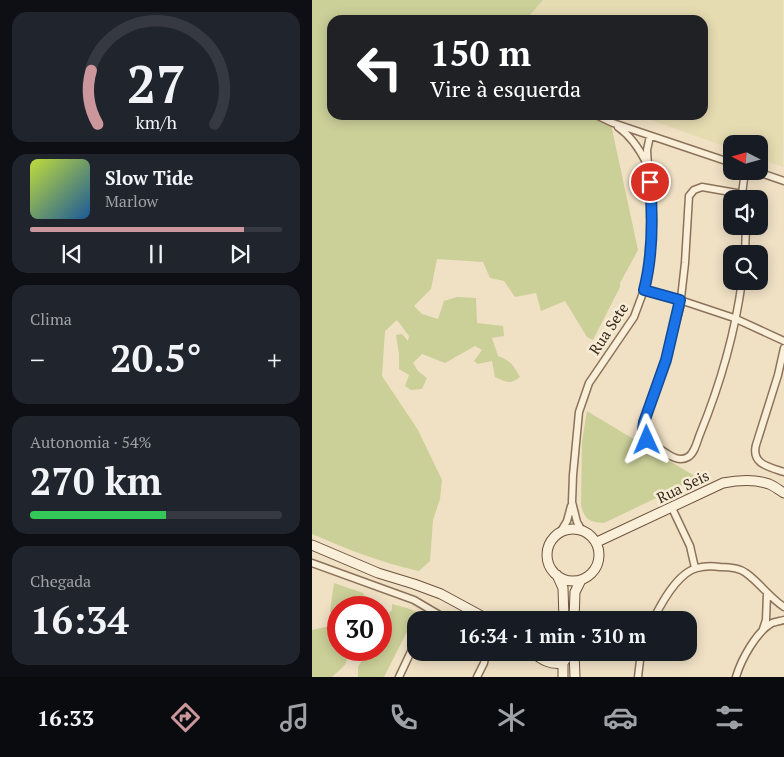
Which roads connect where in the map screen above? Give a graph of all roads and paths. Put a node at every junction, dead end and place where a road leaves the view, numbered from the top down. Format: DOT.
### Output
graph roads {
  1 [pos="607,120"];
  2 [pos="613,123"];
  3 [pos="650,136"];
  4 [pos="723,160"];
  5 [pos="649,169"];
  6 [pos="768,175"];
  7 [pos="784,181"];
  8 [pos="723,192"];
  9 [pos="644,290"];
  10 [pos="740,290"];
  11 [pos="680,300"];
  12 [pos="734,318"];
  13 [pos="784,341"];
  14 [pos="784,348"];
  15 [pos="784,472"];
  16 [pos="784,493"];
  17 [pos="572,502"];
  18 [pos="672,508"];
  19 [pos="581,530"];
  20 [pos="561,531"];
  21 [pos="597,542"];
  22 [pos="312,545"];
  23 [pos="312,563"];
  24 [pos="695,568"];
  25 [pos="557,575"];
  26 [pos="581,580"];
  27 [pos="767,594"];
  28 [pos="784,607"];
  29 [pos="430,610"];
  30 [pos="473,611"];
  31 [pos="564,611"];
  32 [pos="574,611"];
  33 [pos="658,611"];
  34 [pos="784,620"];
  35 [pos="763,630"];
  36 [pos="407,660"];
  37 [pos="484,661"];
  38 [pos="543,661"];
  39 [pos="574,661"];
  40 [pos="640,661"];
  41 [pos="563,663"];
  42 [pos="399,677"];
  43 [pos="477,677"];
  44 [pos="559,677"];
  45 [pos="563,677"];
  46 [pos="575,677"];
  47 [pos="638,677"];
  48 [pos="736,677"];
  1 -- 2 [label="street"];
  2 -- 3 [label="street"];
  2 -- 5 [label="street"];
  3 -- 4 [label="street"];
  3 -- 5 [label="street, Rua Sete"];
  5 -- 9 [label="street, Rua Sete"];
  6 -- 7 [label="street"];
  8 -- 11 [label="street"];
  9 -- 11 [label="street"];
  9 -- 17 [label="street, Rua Sete"];
  10 -- 12 [label="street"];
  11 -- 12 [label="street"];
  11 -- 12 [label="street"];
  12 -- 13 [label="street"];
  14 -- 15 [label="street"];
  16 -- 18 [label="street, Rua Seis"];
  17 -- 19 [label="street, Rua Sete"];
  17 -- 20 [label="street, Rua Sete"];
  18 -- 21 [label="street, Rua Seis"];
  18 -- 24 [label="street"];
  19 -- 20 [label="street"];
  19 -- 21 [label="street"];
  20 -- 25 [label="street"];
  21 -- 26 [label="street"];
  22 -- 30 [label="street"];
  23 -- 29 [label="street"];
  24 -- 27 [label="street"];
  24 -- 33 [label="street"];
  25 -- 26 [label="street"];
  25 -- 31 [label="street"];
  26 -- 32 [label="street"];
  27 -- 28 [label="street"];
  27 -- 35 [label="street"];
  34 -- 35 [label="street"];
  35 -- 48 [label="street"];
  36 -- 42 [label="street"];
  37 -- 43 [label="street"];
  38 -- 41 [label="street"];
  38 -- 44 [label="street"];
  39 -- 46 [label="street"];
  40 -- 47 [label="street"];
  41 -- 45 [label="street"];
}
